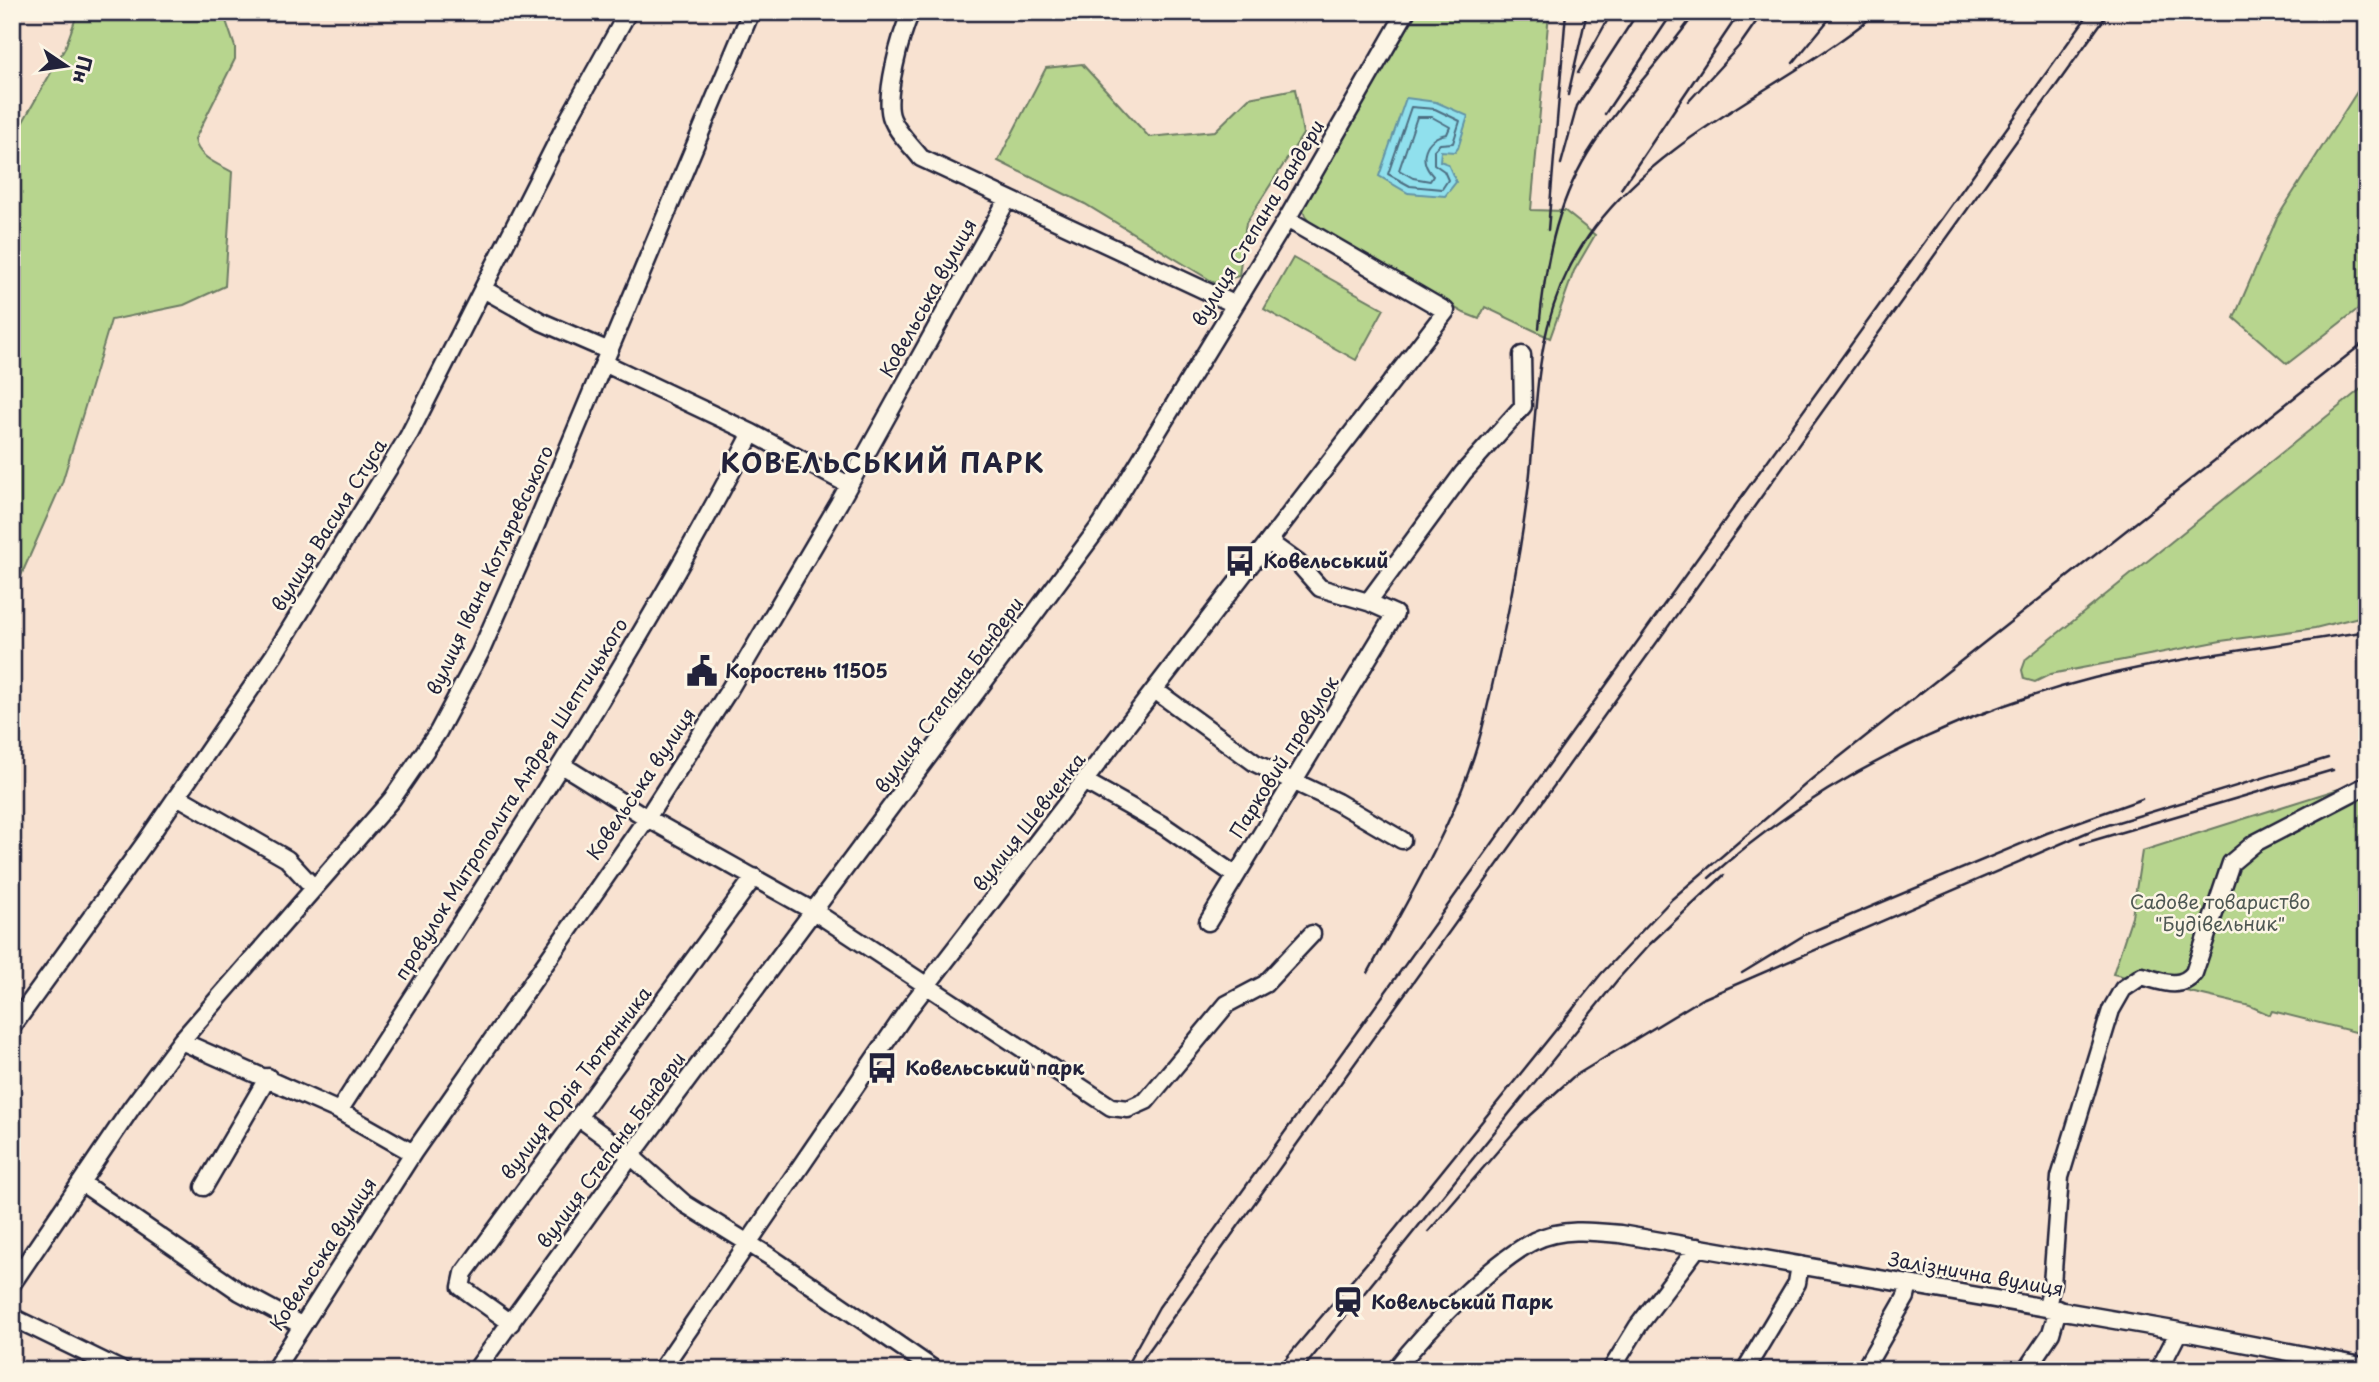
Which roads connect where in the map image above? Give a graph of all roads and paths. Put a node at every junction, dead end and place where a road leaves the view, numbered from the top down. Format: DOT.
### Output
graph roads {
  1 [pos="628,12"];
  2 [pos="751,12"];
  3 [pos="911,12"];
  4 [pos="1406,12"];
  5 [pos="1007,200"];
  6 [pos="1287,219"];
  7 [pos="485,290"];
  8 [pos="1234,304"];
  9 [pos="1522,355"];
  10 [pos="606,357"];
  11 [pos="752,433"];
  12 [pos="847,484"];
  13 [pos="1269,542"];
  14 [pos="1368,602"];
  15 [pos="1156,691"];
  16 [pos="562,765"];
  17 [pos="1086,782"];
  18 [pos="1293,782"];
  19 [pos="2367,785"];
  20 [pos="177,796"];
  21 [pos="647,818"];
  22 [pos="1402,841"];
  23 [pos="1235,875"];
  24 [pos="754,877"];
  25 [pos="313,887"];
  26 [pos="815,912"];
  27 [pos="1208,922"];
  28 [pos="1312,934"];
  29 [pos="928,984"];
  30 [pos="12,1027"];
  31 [pos="181,1041"];
  32 [pos="268,1077"];
  33 [pos="339,1111"];
  34 [pos="578,1117"];
  35 [pos="413,1153"];
  36 [pos="631,1156"];
  37 [pos="82,1183"];
  38 [pos="204,1187"];
  39 [pos="747,1244"];
  40 [pos="1698,1248"];
  41 [pos="1800,1265"];
  42 [pos="1909,1283"];
  43 [pos="12,1284"];
  44 [pos="2052,1308"];
  45 [pos="12,1317"];
  46 [pos="511,1323"];
  47 [pos="301,1325"];
  48 [pos="2179,1331"];
  49 [pos="2366,1369"];
  50 [pos="121,1370"];
  51 [pos="274,1370"];
  52 [pos="476,1370"];
  53 [pos="661,1370"];
  54 [pos="935,1370"];
  55 [pos="1395,1370"];
  56 [pos="1611,1370"];
  57 [pos="1745,1370"];
  58 [pos="1864,1370"];
  59 [pos="2026,1370"];
  60 [pos="2159,1370"];
  1 -- 7 [label="street, вулиця Василя Стуса"];
  2 -- 10 [label="street, вулиця Івана Котляревського"];
  3 -- 5 [label="street"];
  4 -- 6 [label="street, вулиця Степана Бандери"];
  5 -- 8 [label="street"];
  5 -- 12 [label="street, Ковельська вулиця"];
  6 -- 8 [label="street, вулиця Степана Бандери"];
  6 -- 13 [label="street, вулиця Шевченка"];
  7 -- 10 [label="street"];
  7 -- 20 [label="street, вулиця Василя Стуса"];
  8 -- 26 [label="street, вулиця Степана Бандери"];
  9 -- 14 [label="street"];
  10 -- 11 [label="street"];
  10 -- 25 [label="street, вулиця Івана Котляревського"];
  11 -- 12 [label="street"];
  11 -- 16 [label="street, провулок Митрополита Андрея Шептицького"];
  12 -- 21 [label="street, Ковельська вулиця"];
  13 -- 14 [label="street"];
  13 -- 15 [label="street, вулиця Шевченка"];
  14 -- 18 [label="street, Парковий провулок"];
  15 -- 17 [label="street, вулиця Шевченка"];
  15 -- 18 [label="street"];
  16 -- 21 [label="street"];
  16 -- 33 [label="street, провулок Митрополита Андрея Шептицького"];
  17 -- 23 [label="street"];
  17 -- 29 [label="street, вулиця Шевченка"];
  18 -- 22 [label="street"];
  18 -- 23 [label="street, Парковий провулок"];
  19 -- 44 [label="street"];
  20 -- 25 [label="street"];
  20 -- 30 [label="street, вулиця Василя Стуса"];
  21 -- 24 [label="street"];
  21 -- 35 [label="street, Ковельська вулиця"];
  23 -- 27 [label="street, Парковий провулок"];
  24 -- 26 [label="street"];
  24 -- 34 [label="street, вулиця Юрія Тютюнника"];
  25 -- 31 [label="street, вулиця Івана Котляревського"];
  26 -- 29 [label="street"];
  26 -- 36 [label="street, вулиця Степана Бандери"];
  28 -- 29 [label="street"];
  29 -- 39 [label="street, вулиця Шевченка"];
  31 -- 32 [label="street"];
  31 -- 37 [label="street, вулиця Івана Котляревського"];
  32 -- 33 [label="street"];
  32 -- 38 [label="street"];
  33 -- 35 [label="street"];
  34 -- 36 [label="street"];
  34 -- 46 [label="street, вулиця Юрія Тютюнника"];
  35 -- 47 [label="street, Ковельська вулиця"];
  36 -- 39 [label="street"];
  36 -- 46 [label="street, вулиця Степана Бандери"];
  37 -- 43 [label="street, вулиця Івана Котляревського"];
  37 -- 47 [label="street"];
  39 -- 53 [label="street, вулиця Шевченка"];
  39 -- 54 [label="street"];
  40 -- 41 [label="street, Залізнична вулиця"];
  40 -- 55 [label="street, Залізнична вулиця"];
  40 -- 56 [label="street"];
  41 -- 42 [label="street, Залізнична вулиця"];
  41 -- 57 [label="street"];
  42 -- 44 [label="street, Залізнична вулиця"];
  42 -- 58 [label="street"];
  44 -- 48 [label="street, Залізнична вулиця"];
  44 -- 59 [label="street"];
  45 -- 50 [label="street"];
  46 -- 52 [label="street, вулиця Степана Бандери"];
  47 -- 51 [label="street, Ковельська вулиця"];
  48 -- 49 [label="street, Залізнична вулиця"];
  48 -- 60 [label="street"];
}
